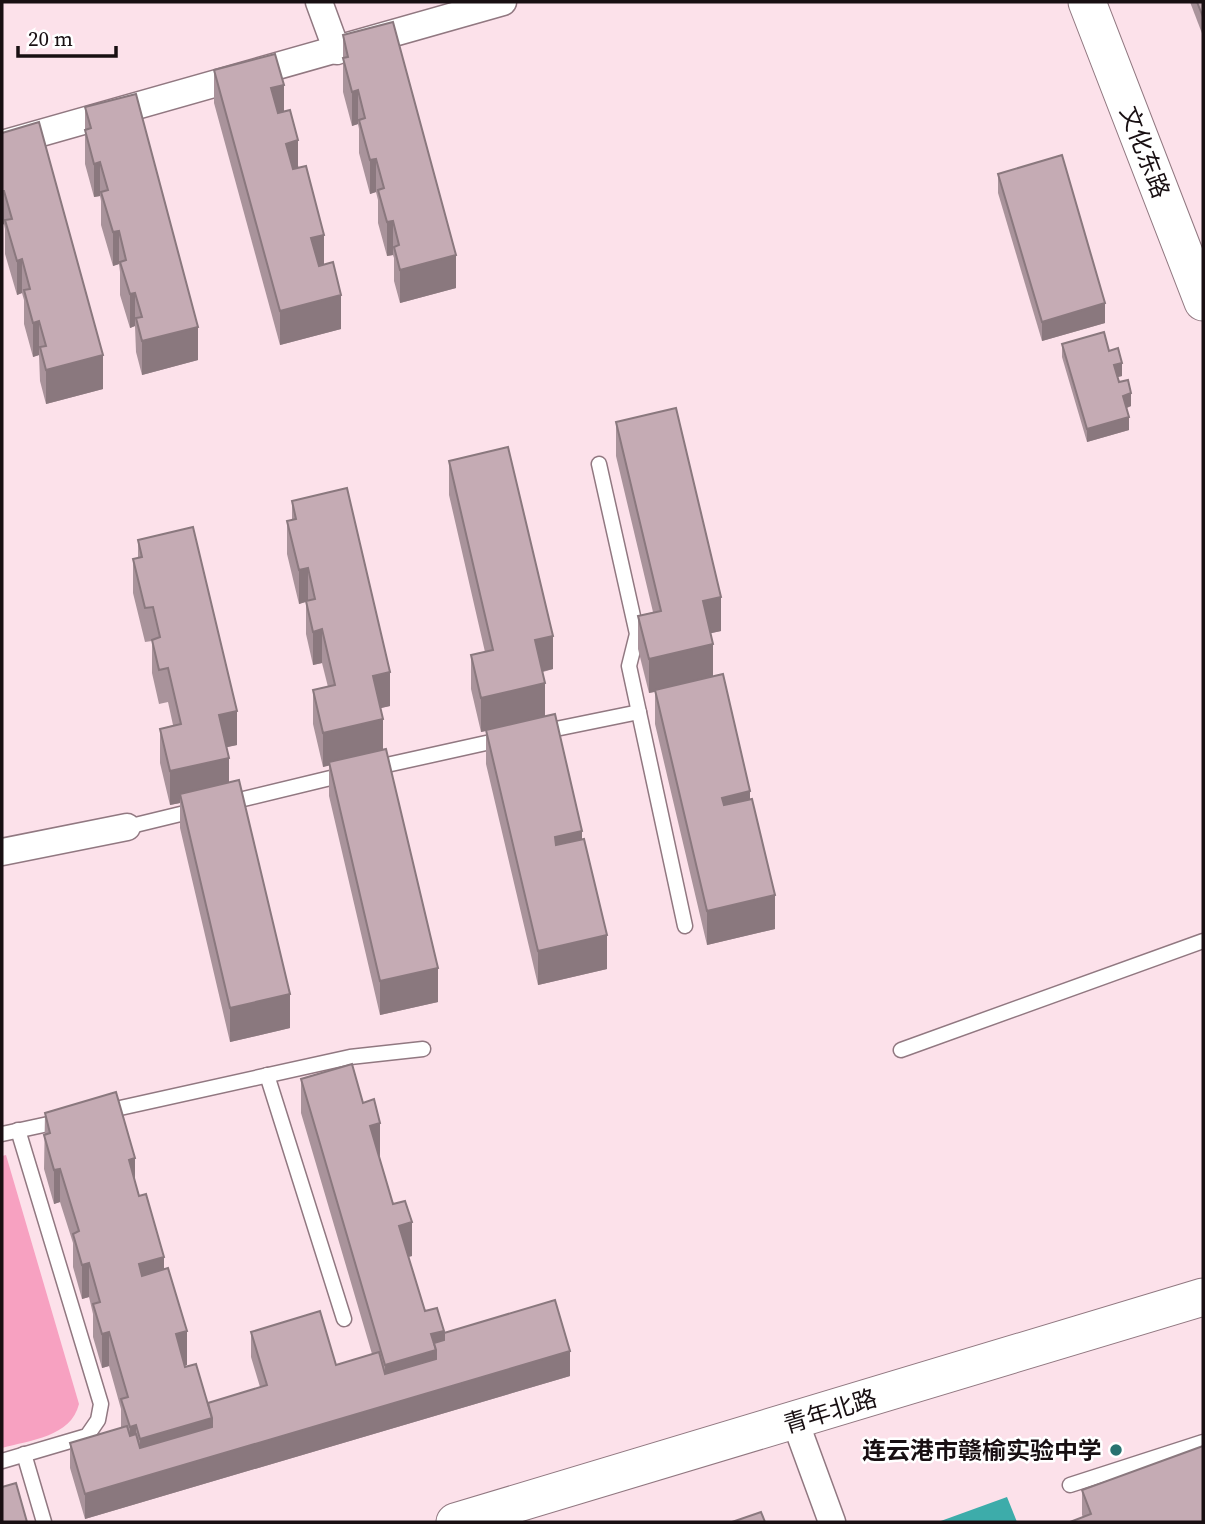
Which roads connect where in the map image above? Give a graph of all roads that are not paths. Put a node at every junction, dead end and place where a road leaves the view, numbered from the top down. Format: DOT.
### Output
graph roads {
  1 [pos="319,2"];
  2 [pos="503,2"];
  3 [pos="1087,2"];
  4 [pos="337,51"];
  5 [pos="2,144"];
  6 [pos="1203,302"];
  7 [pos="599,464"];
  8 [pos="639,712"];
  9 [pos="127,827"];
  10 [pos="2,852"];
  11 [pos="685,926"];
  12 [pos="1203,941"];
  13 [pos="423,1049"];
  14 [pos="901,1050"];
  15 [pos="267,1075"];
  16 [pos="18,1130"];
  17 [pos="2,1134"];
  18 [pos="1203,1297"];
  19 [pos="344,1320"];
  20 [pos="795,1421"];
  21 [pos="1203,1442"];
  22 [pos="24,1454"];
  23 [pos="2,1461"];
  24 [pos="1070,1485"];
  25 [pos="44,1522"];
  26 [pos="455,1522"];
  27 [pos="832,1522"];
  1 -- 4 [label="street"];
  2 -- 4 [label="street"];
  3 -- 6 [label="street, 文化东路"];
  4 -- 5 [label="street"];
  7 -- 8 [label="lane"];
  8 -- 9 [label="lane"];
  8 -- 11 [label="lane"];
  9 -- 10 [label="street"];
  12 -- 14 [label="lane"];
  13 -- 15 [label="lane"];
  15 -- 16 [label="lane"];
  15 -- 19 [label="lane"];
  16 -- 17 [label="lane"];
  16 -- 22 [label="lane"];
  18 -- 20 [label="street, 青年北路"];
  20 -- 26 [label="street, 青年北路"];
  20 -- 27 [label="street"];
  21 -- 24 [label="lane"];
  22 -- 23 [label="lane"];
  22 -- 25 [label="lane"];
}
